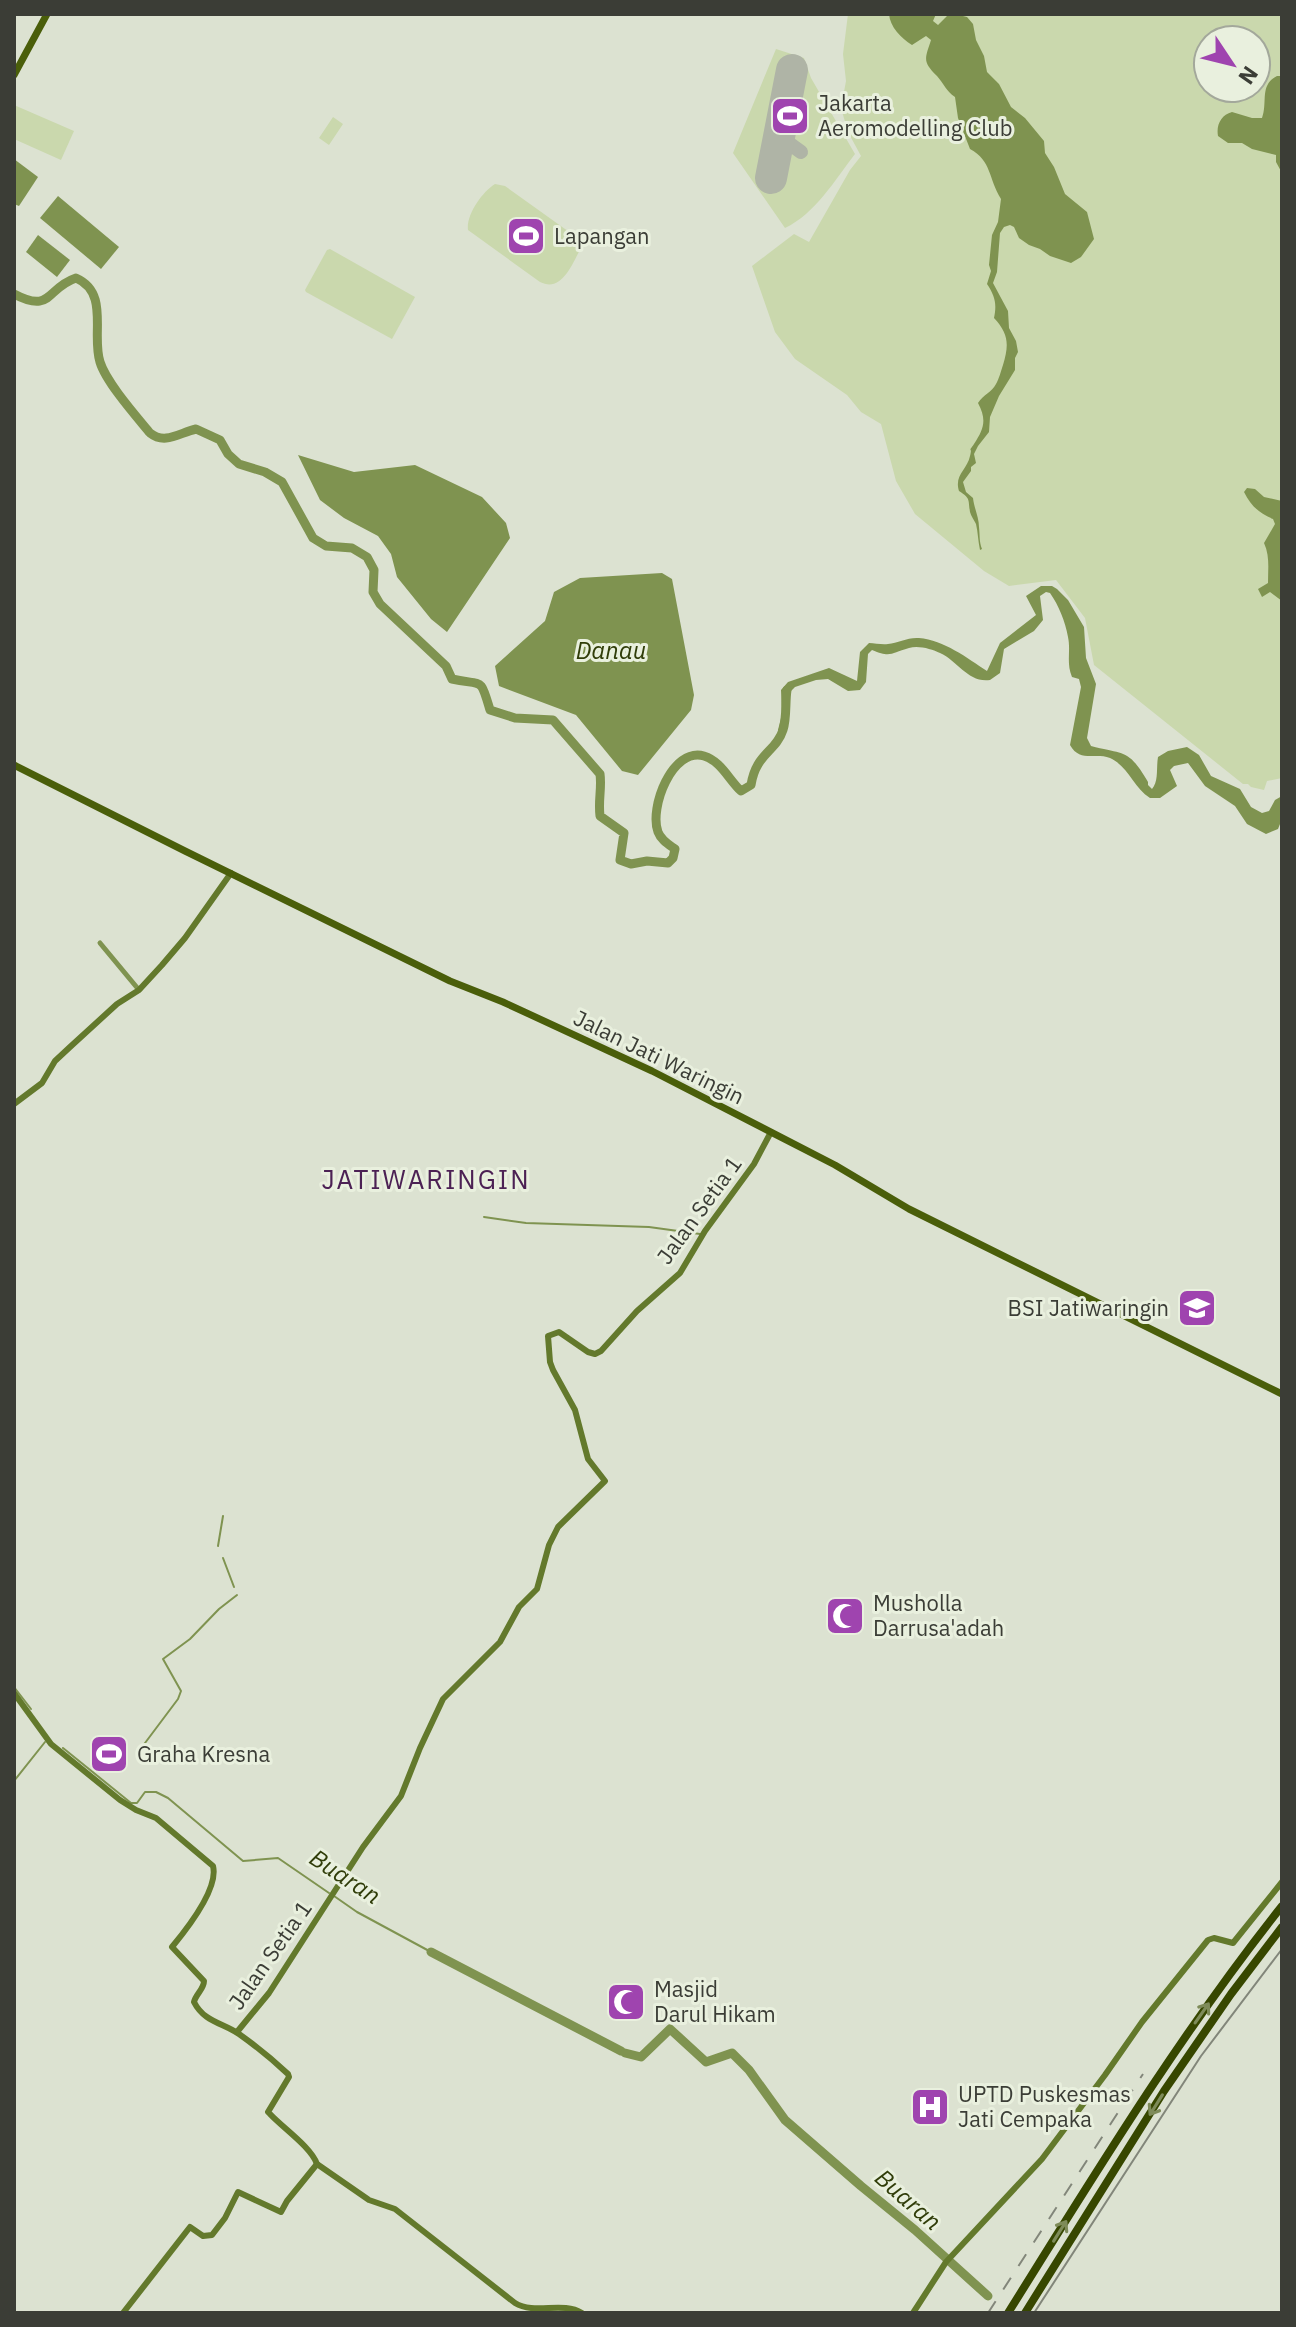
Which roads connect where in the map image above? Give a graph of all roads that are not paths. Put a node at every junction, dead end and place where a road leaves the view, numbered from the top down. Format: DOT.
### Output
graph roads {
  1 [pos="47,14"];
  2 [pos="14,75"];
  3 [pos="14,765"];
  4 [pos="231,873"];
  5 [pos="14,1104"];
  6 [pos="771,1132"];
  7 [pos="1282,1394"];
  8 [pos="14,1693"];
  9 [pos="1282,1882"];
  10 [pos="1282,1906"];
  11 [pos="1282,1927"];
  12 [pos="237,2032"];
  13 [pos="317,2164"];
  14 [pos="123,2313"];
  15 [pos="582,2313"];
  16 [pos="913,2313"];
  17 [pos="1008,2313"];
  18 [pos="1025,2313"];
  1 -- 2 [label="main road"];
  3 -- 4 [label="main road, Jalan Jati Waringin"];
  4 -- 5 [label="street"];
  4 -- 6 [label="main road, Jalan Jati Waringin"];
  6 -- 7 [label="main road, Jalan Jati Waringin"];
  6 -- 12 [label="street, Jalan Setia 1"];
  8 -- 12 [label="street"];
  9 -- 16 [label="street"];
  17 -- 10 [label="highway, one-way"];
  11 -- 18 [label="highway, one-way"];
  12 -- 13 [label="street"];
  13 -- 14 [label="street"];
  13 -- 15 [label="street"];
}
